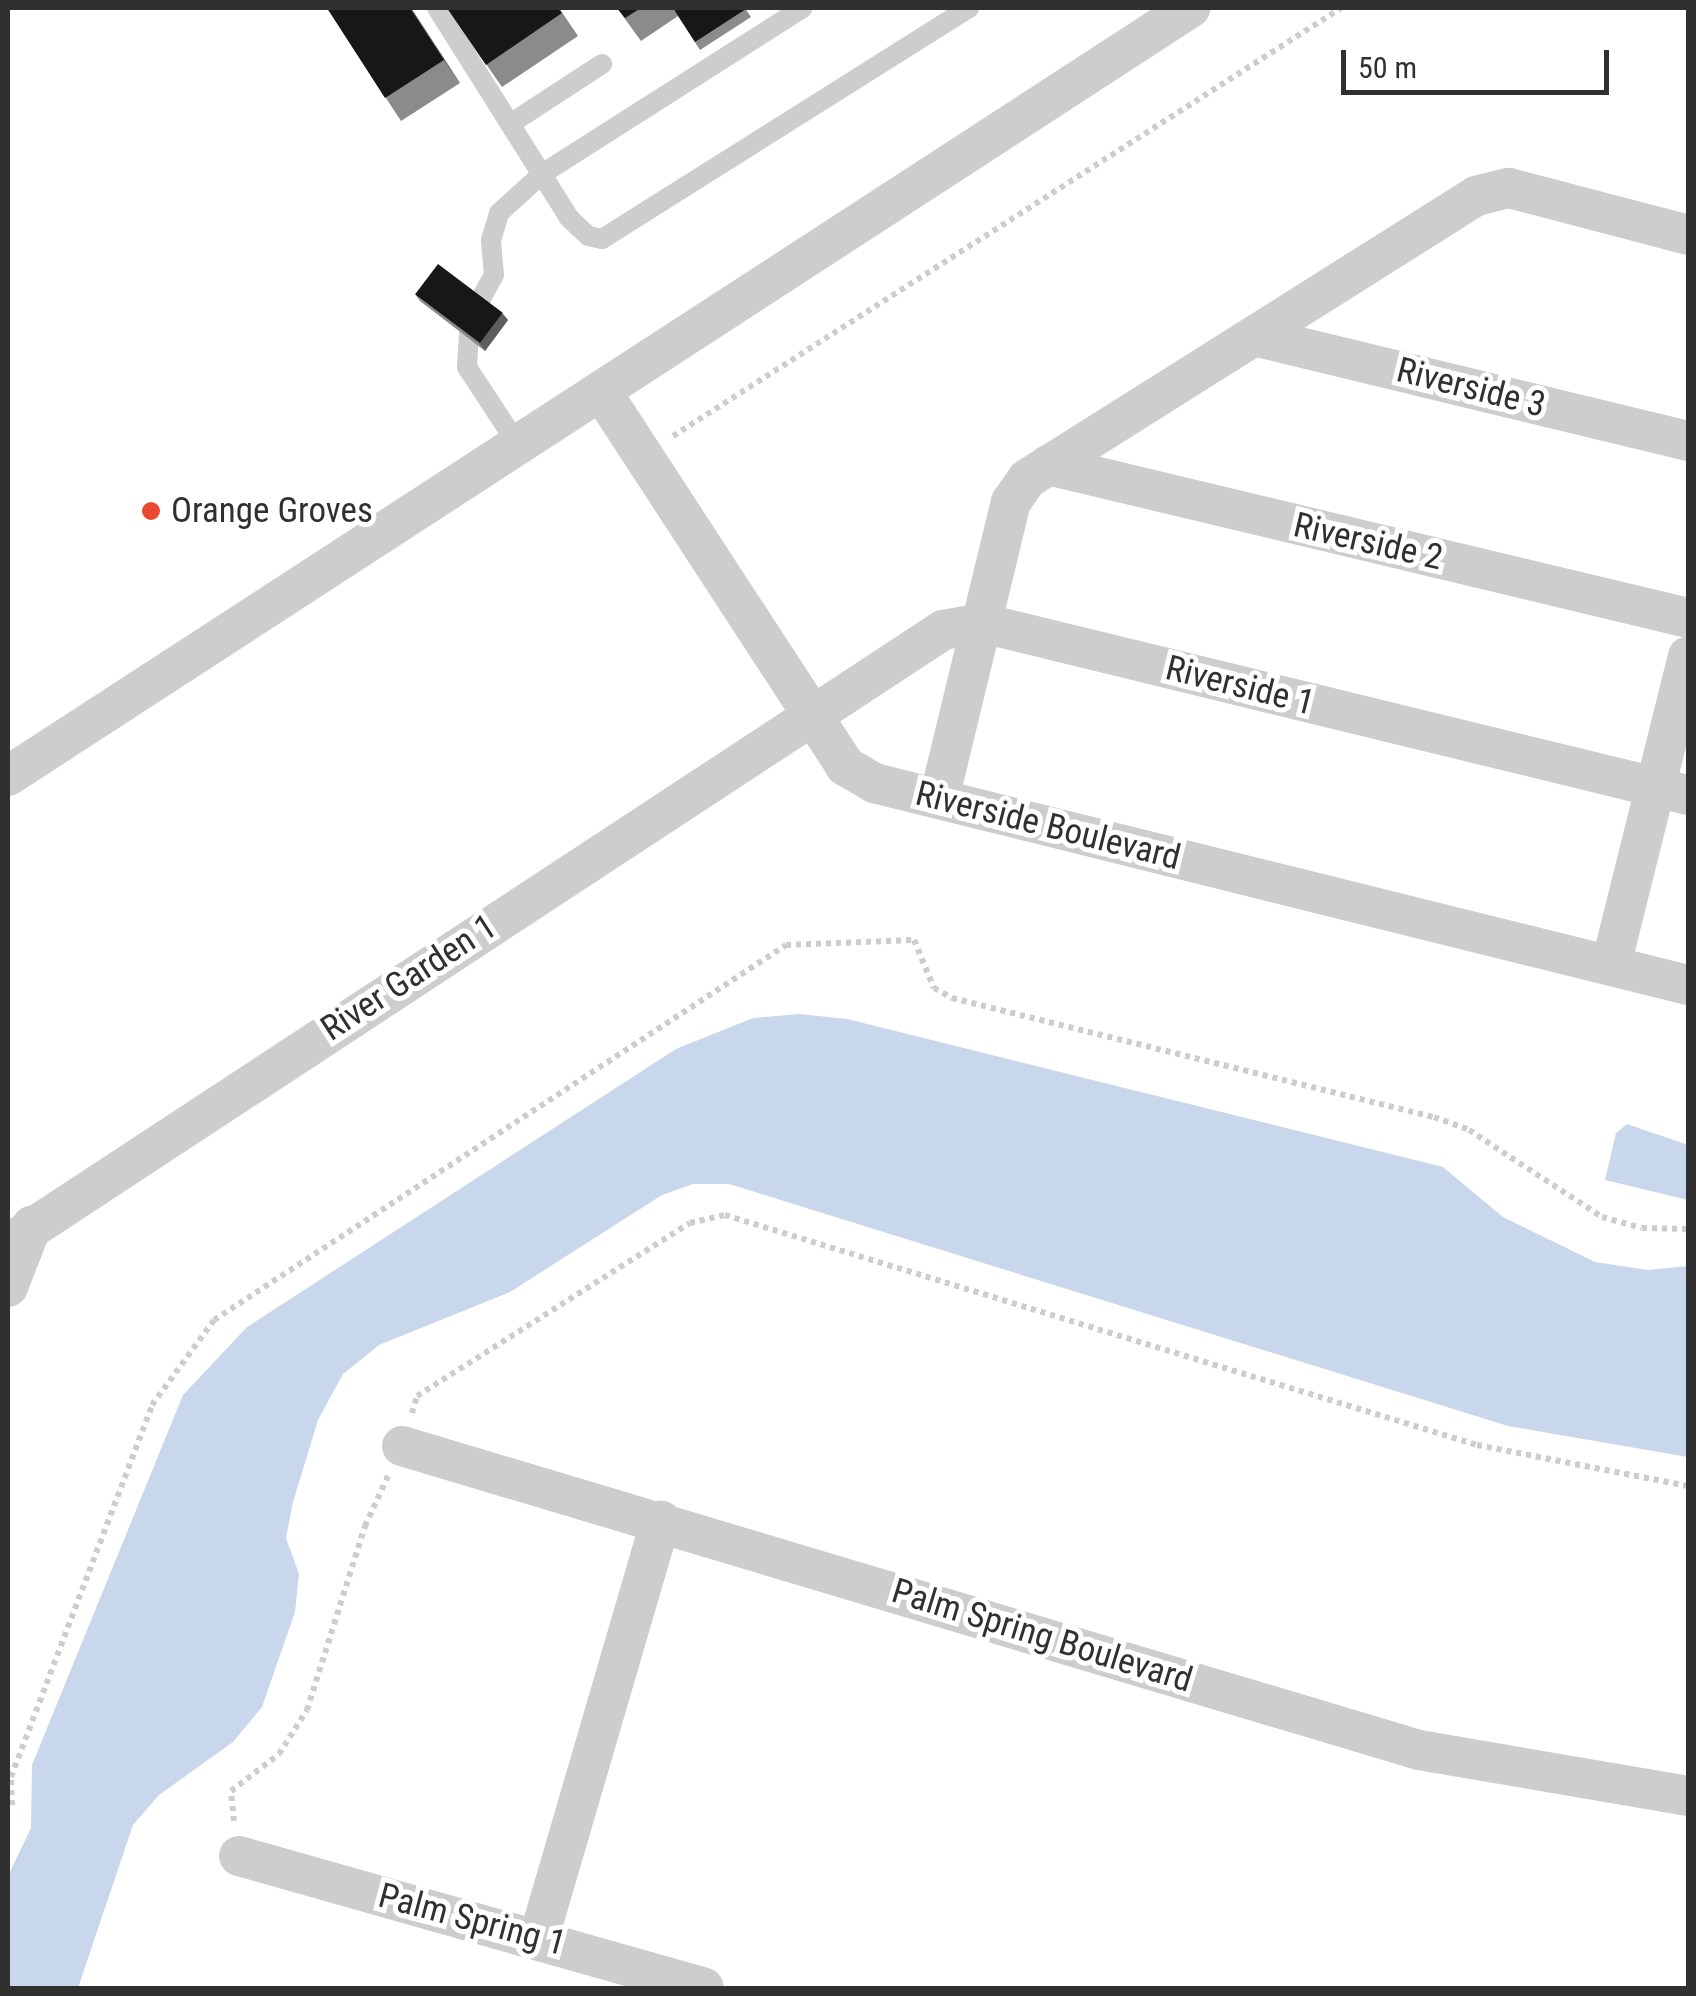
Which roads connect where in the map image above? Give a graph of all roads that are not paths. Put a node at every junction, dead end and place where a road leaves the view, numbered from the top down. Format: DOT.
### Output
graph roads {
  1 [pos="437,8"];
  2 [pos="803,8"];
  3 [pos="968,8"];
  4 [pos="1190,8"];
  5 [pos="602,64"];
  6 [pos="510,124"];
  7 [pos="542,174"];
  8 [pos="1688,235"];
  9 [pos="1254,336"];
  10 [pos="600,391"];
  11 [pos="1688,440"];
  12 [pos="518,446"];
  13 [pos="1048,466"];
  14 [pos="1688,618"];
  15 [pos="982,623"];
  16 [pos="1688,656"];
  17 [pos="812,715"];
  18 [pos="8,776"];
  19 [pos="1672,791"];
  20 [pos="940,799"];
  21 [pos="1611,965"];
  22 [pos="1688,986"];
  23 [pos="20,1235"];
  24 [pos="8,1287"];
  25 [pos="402,1446"];
  26 [pos="660,1521"];
  27 [pos="1688,1796"];
  28 [pos="239,1856"];
  29 [pos="539,1937"];
  30 [pos="704,1988"];
  1 -- 6 [label="lane"];
  2 -- 7 [label="lane"];
  3 -- 7 [label="lane"];
  4 -- 10 [label="street"];
  5 -- 6 [label="lane"];
  6 -- 7 [label="lane"];
  7 -- 12 [label="lane"];
  8 -- 9 [label="street"];
  9 -- 11 [label="street, Riverside 3"];
  9 -- 13 [label="street"];
  10 -- 12 [label="street"];
  10 -- 17 [label="street, Riverside Boulevard"];
  12 -- 18 [label="street"];
  13 -- 14 [label="street, Riverside 2"];
  13 -- 15 [label="street"];
  15 -- 17 [label="street, Riverside 1"];
  15 -- 19 [label="street, Riverside 1"];
  15 -- 20 [label="street"];
  16 -- 19 [label="street"];
  17 -- 20 [label="street, Riverside Boulevard"];
  17 -- 23 [label="street, River Garden 1"];
  19 -- 21 [label="street"];
  20 -- 21 [label="street, Riverside Boulevard"];
  21 -- 22 [label="street, Riverside Boulevard"];
  23 -- 24 [label="street"];
  25 -- 26 [label="street, Palm Spring Boulevard"];
  26 -- 27 [label="street, Palm Spring Boulevard"];
  26 -- 29 [label="street"];
  28 -- 29 [label="street, Palm Spring 1"];
  29 -- 30 [label="street, Palm Spring 1"];
}
